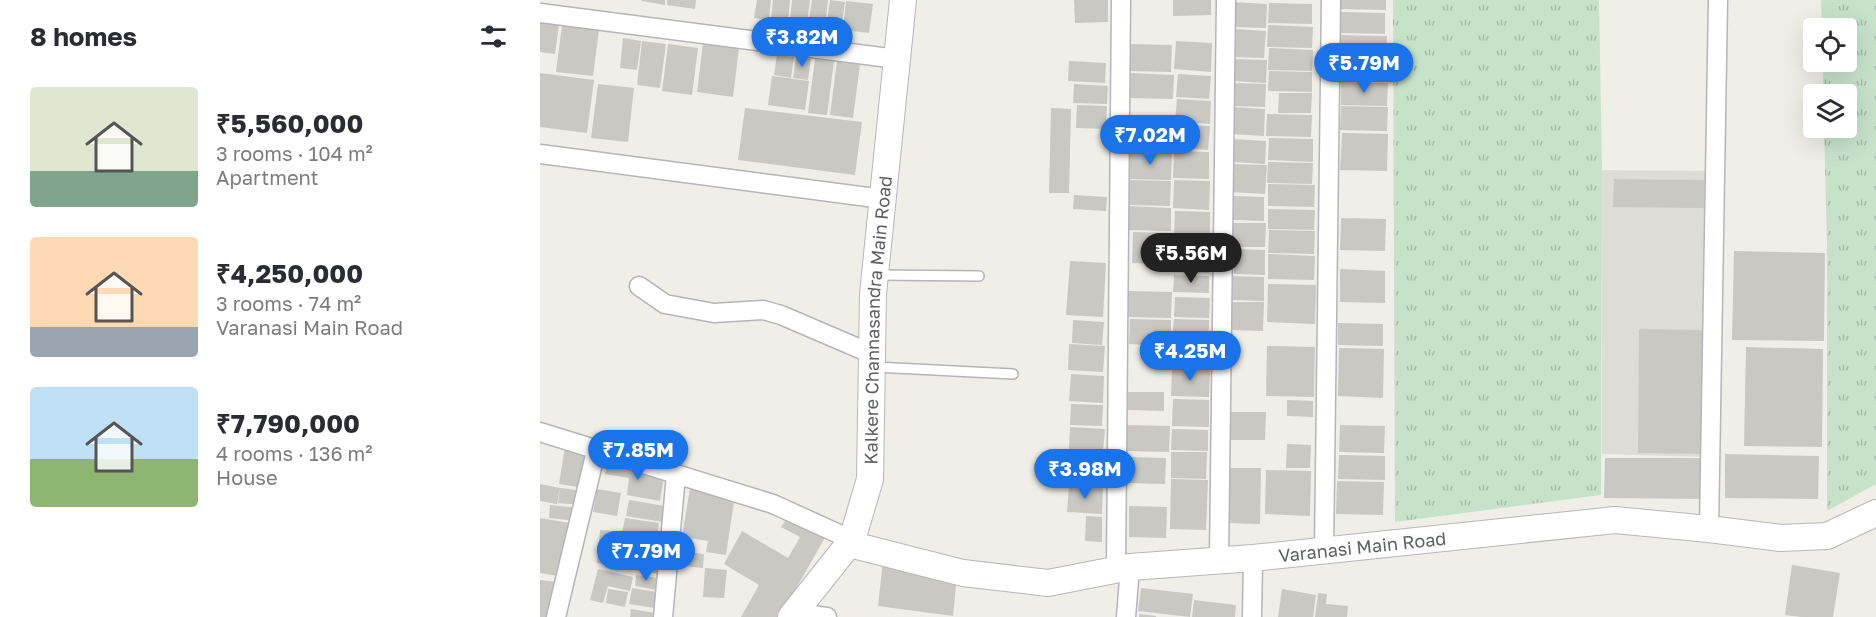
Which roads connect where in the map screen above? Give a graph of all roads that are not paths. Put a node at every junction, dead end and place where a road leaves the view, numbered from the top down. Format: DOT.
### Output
graph roads {
  1 [pos="903,0"];
  2 [pos="1121,0"];
  3 [pos="1226,0"];
  4 [pos="1331,0"];
  5 [pos="1718,0"];
  6 [pos="540,13"];
  7 [pos="897,59"];
  8 [pos="540,154"];
  9 [pos="883,199"];
  10 [pos="875,275"];
  11 [pos="979,276"];
  12 [pos="639,286"];
  13 [pos="872,360"];
  14 [pos="1013,374"];
  15 [pos="540,434"];
  16 [pos="596,451"];
  17 [pos="676,475"];
  18 [pos="1876,513"];
  19 [pos="1708,528"];
  20 [pos="850,542"];
  21 [pos="1324,550"];
  22 [pos="1253,558"];
  23 [pos="1219,559"];
  24 [pos="1123,568"];
  25 [pos="793,615"];
  26 [pos="556,617"];
  27 [pos="663,617"];
  28 [pos="827,617"];
  29 [pos="1126,617"];
  30 [pos="1252,617"];
  1 -- 7 [label="street, Kalkere Channasandra Main Road"];
  2 -- 24 [label="street"];
  3 -- 23 [label="street"];
  4 -- 21 [label="street"];
  5 -- 19 [label="street"];
  6 -- 7 [label="street"];
  7 -- 9 [label="street, Kalkere Channasandra Main Road"];
  8 -- 9 [label="street"];
  9 -- 10 [label="street, Kalkere Channasandra Main Road"];
  10 -- 11 [label="lane"];
  10 -- 13 [label="street, Kalkere Channasandra Main Road"];
  12 -- 13 [label="street"];
  13 -- 14 [label="lane"];
  13 -- 20 [label="street, Kalkere Channasandra Main Road"];
  15 -- 16 [label="street"];
  16 -- 17 [label="street"];
  16 -- 26 [label="street"];
  17 -- 20 [label="street"];
  17 -- 27 [label="street"];
  18 -- 19 [label="street, Varanasi Main Road"];
  19 -- 21 [label="street, Varanasi Main Road"];
  20 -- 24 [label="street, Varanasi Main Road"];
  20 -- 25 [label="street, Kalkere Channasandra Main Road"];
  21 -- 22 [label="street, Varanasi Main Road"];
  22 -- 23 [label="street, Varanasi Main Road"];
  22 -- 30 [label="street"];
  23 -- 24 [label="street, Varanasi Main Road"];
  24 -- 29 [label="street"];
  25 -- 28 [label="street"];
}
